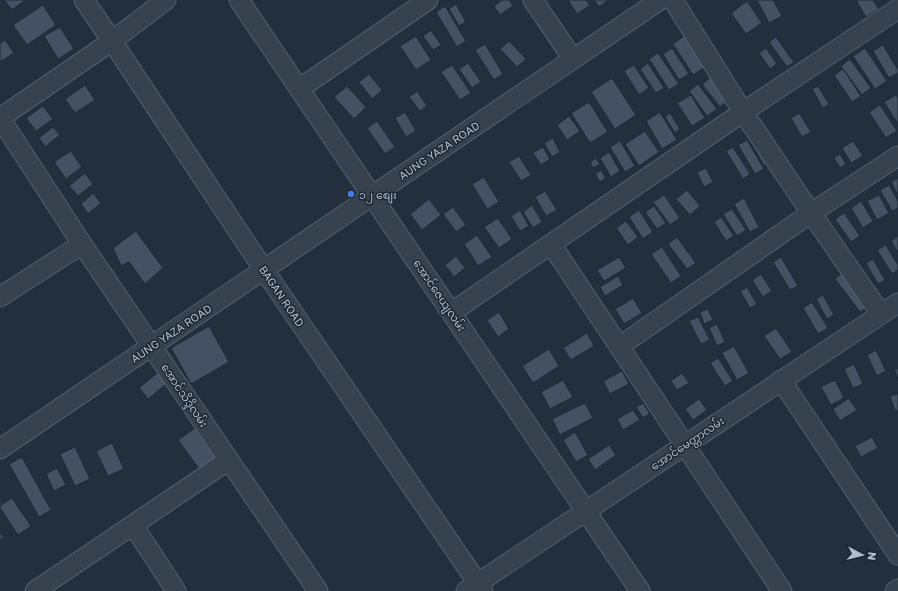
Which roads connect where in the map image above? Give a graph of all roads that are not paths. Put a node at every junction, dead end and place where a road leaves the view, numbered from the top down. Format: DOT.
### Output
graph roads {
  1 [pos="84,0"];
  2 [pos="166,0"];
  3 [pos="239,0"];
  4 [pos="428,0"];
  5 [pos="533,0"];
  6 [pos="660,0"];
  7 [pos="673,0"];
  8 [pos="898,9"];
  9 [pos="112,41"];
  10 [pos="573,59"];
  11 [pos="299,88"];
  12 [pos="743,112"];
  13 [pos="0,118"];
  14 [pos="898,156"];
  15 [pos="372,196"];
  16 [pos="811,213"];
  17 [pos="82,244"];
  18 [pos="551,244"];
  19 [pos="264,270"];
  20 [pos="0,297"];
  21 [pos="898,303"];
  22 [pos="452,312"];
  23 [pos="881,314"];
  24 [pos="151,346"];
  25 [pos="620,346"];
  26 [pos="781,380"];
  27 [pos="685,444"];
  28 [pos="0,449"];
  29 [pos="229,460"];
  30 [pos="586,510"];
  31 [pos="133,526"];
  32 [pos="898,555"];
  33 [pos="475,588"];
  34 [pos="898,589"];
  35 [pos="35,591"];
  36 [pos="176,591"];
  37 [pos="318,591"];
  38 [pos="640,591"];
  39 [pos="782,591"];
  40 [pos="895,591"];
  1 -- 9 [label="street, BAGAN ROAD"];
  2 -- 9 [label="street"];
  3 -- 11 [label="street, အောင်ဇေယျလမ်း"];
  4 -- 11 [label="street"];
  5 -- 10 [label="street"];
  6 -- 10 [label="street, AUNG YAZA ROAD"];
  7 -- 12 [label="street"];
  8 -- 12 [label="street"];
  9 -- 13 [label="street"];
  9 -- 19 [label="street, BAGAN ROAD"];
  10 -- 15 [label="street, AUNG YAZA ROAD"];
  11 -- 15 [label="street, အောင်ဇေယျလမ်း"];
  12 -- 16 [label="street"];
  12 -- 18 [label="street"];
  13 -- 17 [label="street, အောင်သိဒ္ဒိလမ်း"];
  14 -- 16 [label="street"];
  15 -- 19 [label="street, AUNG YAZA ROAD"];
  15 -- 22 [label="street, အောင်ဇေယျလမ်း"];
  16 -- 23 [label="street"];
  16 -- 25 [label="street"];
  17 -- 20 [label="street"];
  17 -- 24 [label="street, အောင်သိဒ္ဒိလမ်း"];
  18 -- 22 [label="street"];
  18 -- 25 [label="street"];
  19 -- 24 [label="street, AUNG YAZA ROAD"];
  19 -- 33 [label="street, BAGAN ROAD"];
  21 -- 23 [label="street, အောင်မေတ္တာလမ်း"];
  22 -- 30 [label="street, အောင်ဇေယျလမ်း"];
  23 -- 26 [label="street, အောင်မေတ္တာလမ်း"];
  24 -- 28 [label="street, AUNG YAZA ROAD"];
  24 -- 29 [label="street, အောင်သိဒ္ဒိလမ်း"];
  25 -- 27 [label="street"];
  26 -- 27 [label="street, အောင်မေတ္တာလမ်း"];
  26 -- 32 [label="street"];
  27 -- 30 [label="street, အောင်မေတ္တာလမ်း"];
  27 -- 39 [label="street"];
  29 -- 31 [label="street"];
  29 -- 37 [label="street, အောင်သိဒ္ဒိလမ်း"];
  30 -- 33 [label="street, အောင်မေတ္တာလမ်း"];
  30 -- 38 [label="street, အောင်ဇေယျလမ်း"];
  31 -- 35 [label="street"];
  31 -- 36 [label="street"];
  34 -- 40 [label="street"];
}
